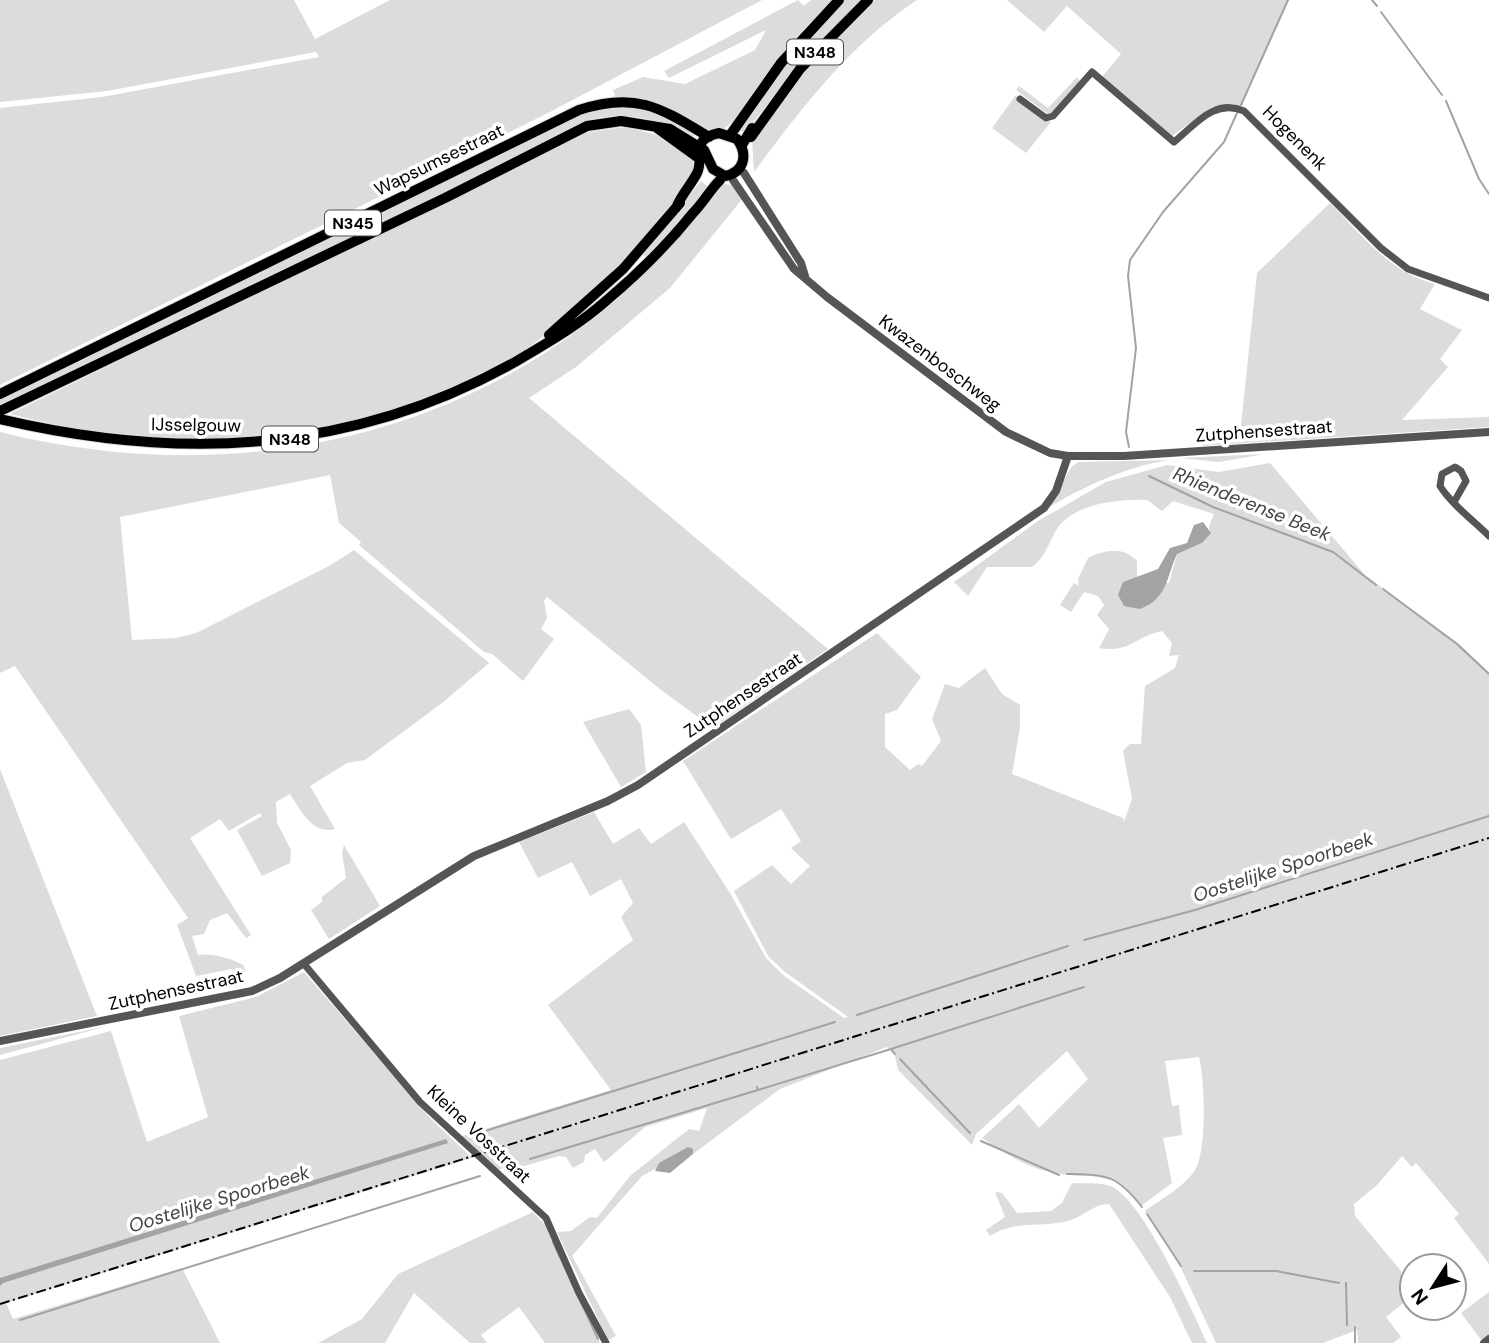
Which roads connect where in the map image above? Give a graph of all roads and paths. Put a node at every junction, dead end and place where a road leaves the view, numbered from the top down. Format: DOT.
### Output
graph roads {
  1 [pos="839,0"];
  2 [pos="868,0"];
  3 [pos="1020,99"];
  4 [pos="765,114"];
  5 [pos="728,135"];
  6 [pos="709,137"];
  7 [pos="742,145"];
  8 [pos="701,157"];
  9 [pos="740,173"];
  10 [pos="719,178"];
  11 [pos="805,276"];
  12 [pos="1489,298"];
  13 [pos="507,366"];
  14 [pos="0,394"];
  15 [pos="0,411"];
  16 [pos="0,419"];
  17 [pos="1489,432"];
  18 [pos="1068,456"];
  19 [pos="1454,502"];
  20 [pos="1489,536"];
  21 [pos="304,964"];
  22 [pos="0,1041"];
  23 [pos="1489,1339"];
  24 [pos="606,1343"];
  25 [pos="1484,1343"];
  1 -- 5 [label="main road, N348"];
  2 -- 4 [label="main road, N348"];
  3 -- 12 [label="street, Hogenenk"];
  4 -- 7 [label="main road, N348"];
  4 -- 9 [label="main road, N348"];
  5 -- 6 [label="main road"];
  5 -- 7 [label="main road"];
  5 -- 8 [label="main road"];
  5 -- 9 [label="main road"];
  6 -- 8 [label="main road, IJsselgouw"];
  6 -- 14 [label="main road, Wapsumsestraat / N345"];
  7 -- 9 [label="main road"];
  8 -- 10 [label="main road"];
  8 -- 10 [label="main road"];
  8 -- 13 [label="main road, IJsselgouw / N348"];
  8 -- 15 [label="main road, Wapsumsestraat / N345"];
  9 -- 10 [label="main road"];
  9 -- 11 [label="street, Kwazenboschweg"];
  9 -- 11 [label="street, Kwazenboschweg"];
  10 -- 13 [label="main road, IJsselgouw / N348"];
  11 -- 18 [label="street, Kwazenboschweg"];
  13 -- 16 [label="main road, IJsselgouw / N348"];
  17 -- 18 [label="street, Zutphensestraat"];
  18 -- 21 [label="street, Zutphensestraat"];
  19 -- 19 [label="street"];
  19 -- 20 [label="street"];
  21 -- 22 [label="street, Zutphensestraat"];
  21 -- 24 [label="street, Kleine Vosstraat"];
  23 -- 25 [label="street"];
}
